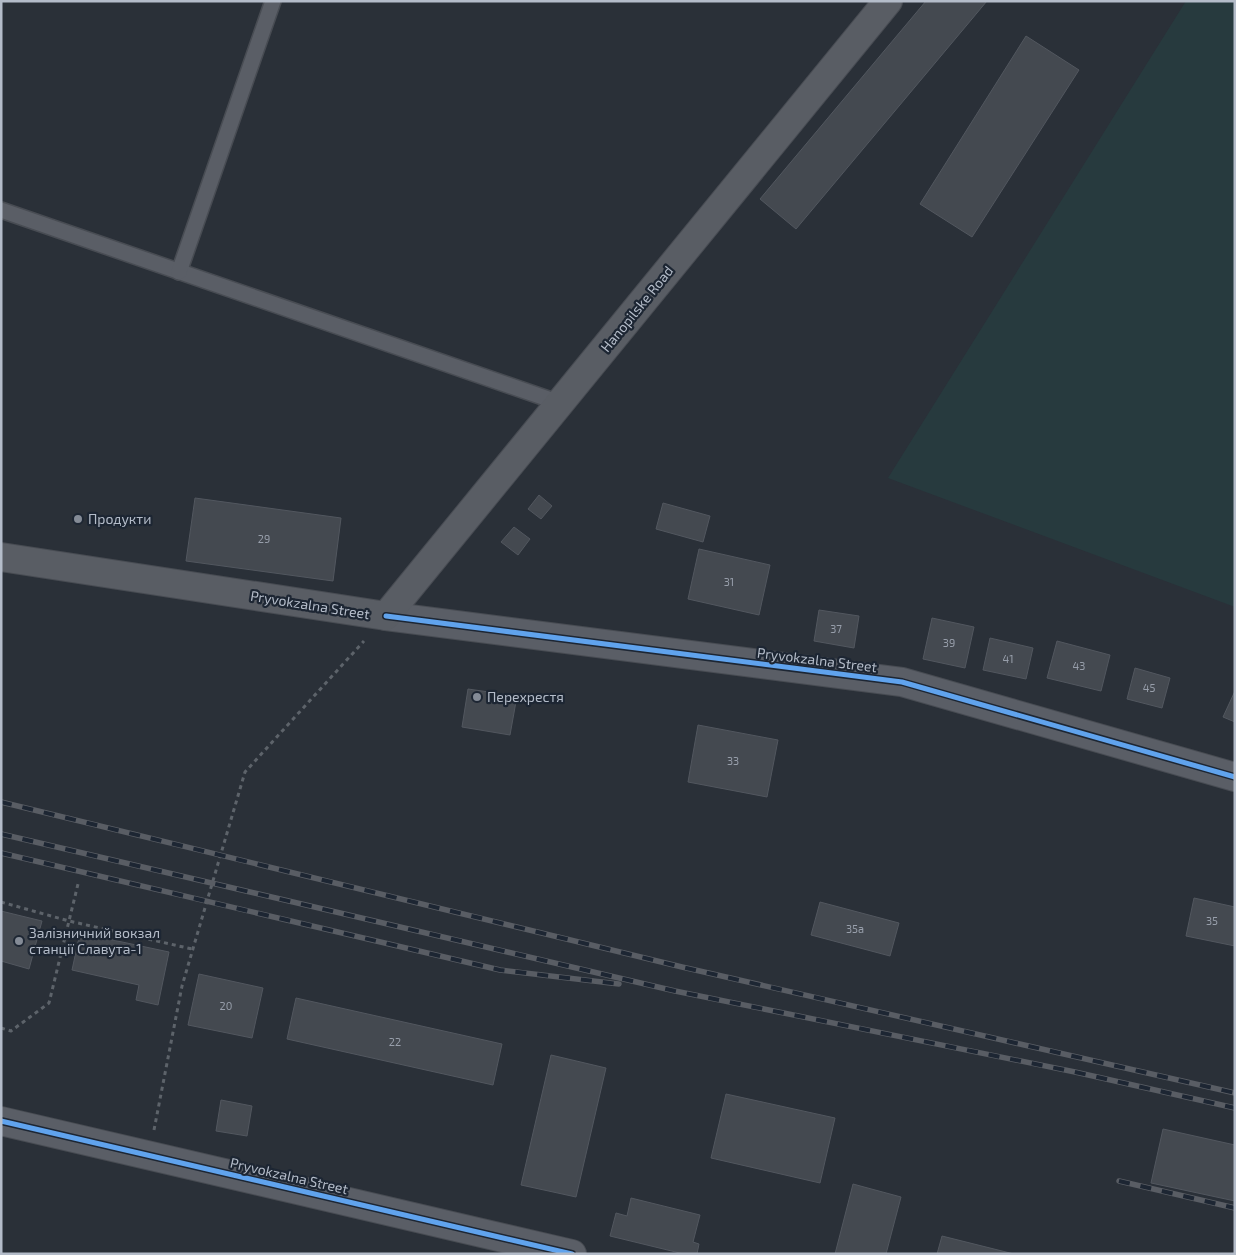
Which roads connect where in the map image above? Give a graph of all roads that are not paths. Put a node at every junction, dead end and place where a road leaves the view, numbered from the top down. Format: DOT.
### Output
graph roads {
  1 [pos="274,1"];
  2 [pos="888,1"];
  3 [pos="1,210"];
  4 [pos="179,272"];
  5 [pos="560,404"];
  6 [pos="1,557"];
  7 [pos="386,616"];
  8 [pos="1235,777"];
  9 [pos="1,1121"];
  10 [pos="572,1254"];
  1 -- 4 [label="lane"];
  2 -- 5 [label="main road, Hanopilske Road"];
  3 -- 4 [label="lane"];
  4 -- 5 [label="lane"];
  5 -- 7 [label="main road, Hanopilske Road"];
  6 -- 7 [label="main road, Pryvokzalna Street"];
  7 -- 8 [label="street, Pryvokzalna Street"];
  9 -- 10 [label="street, Pryvokzalna Street"];
}
